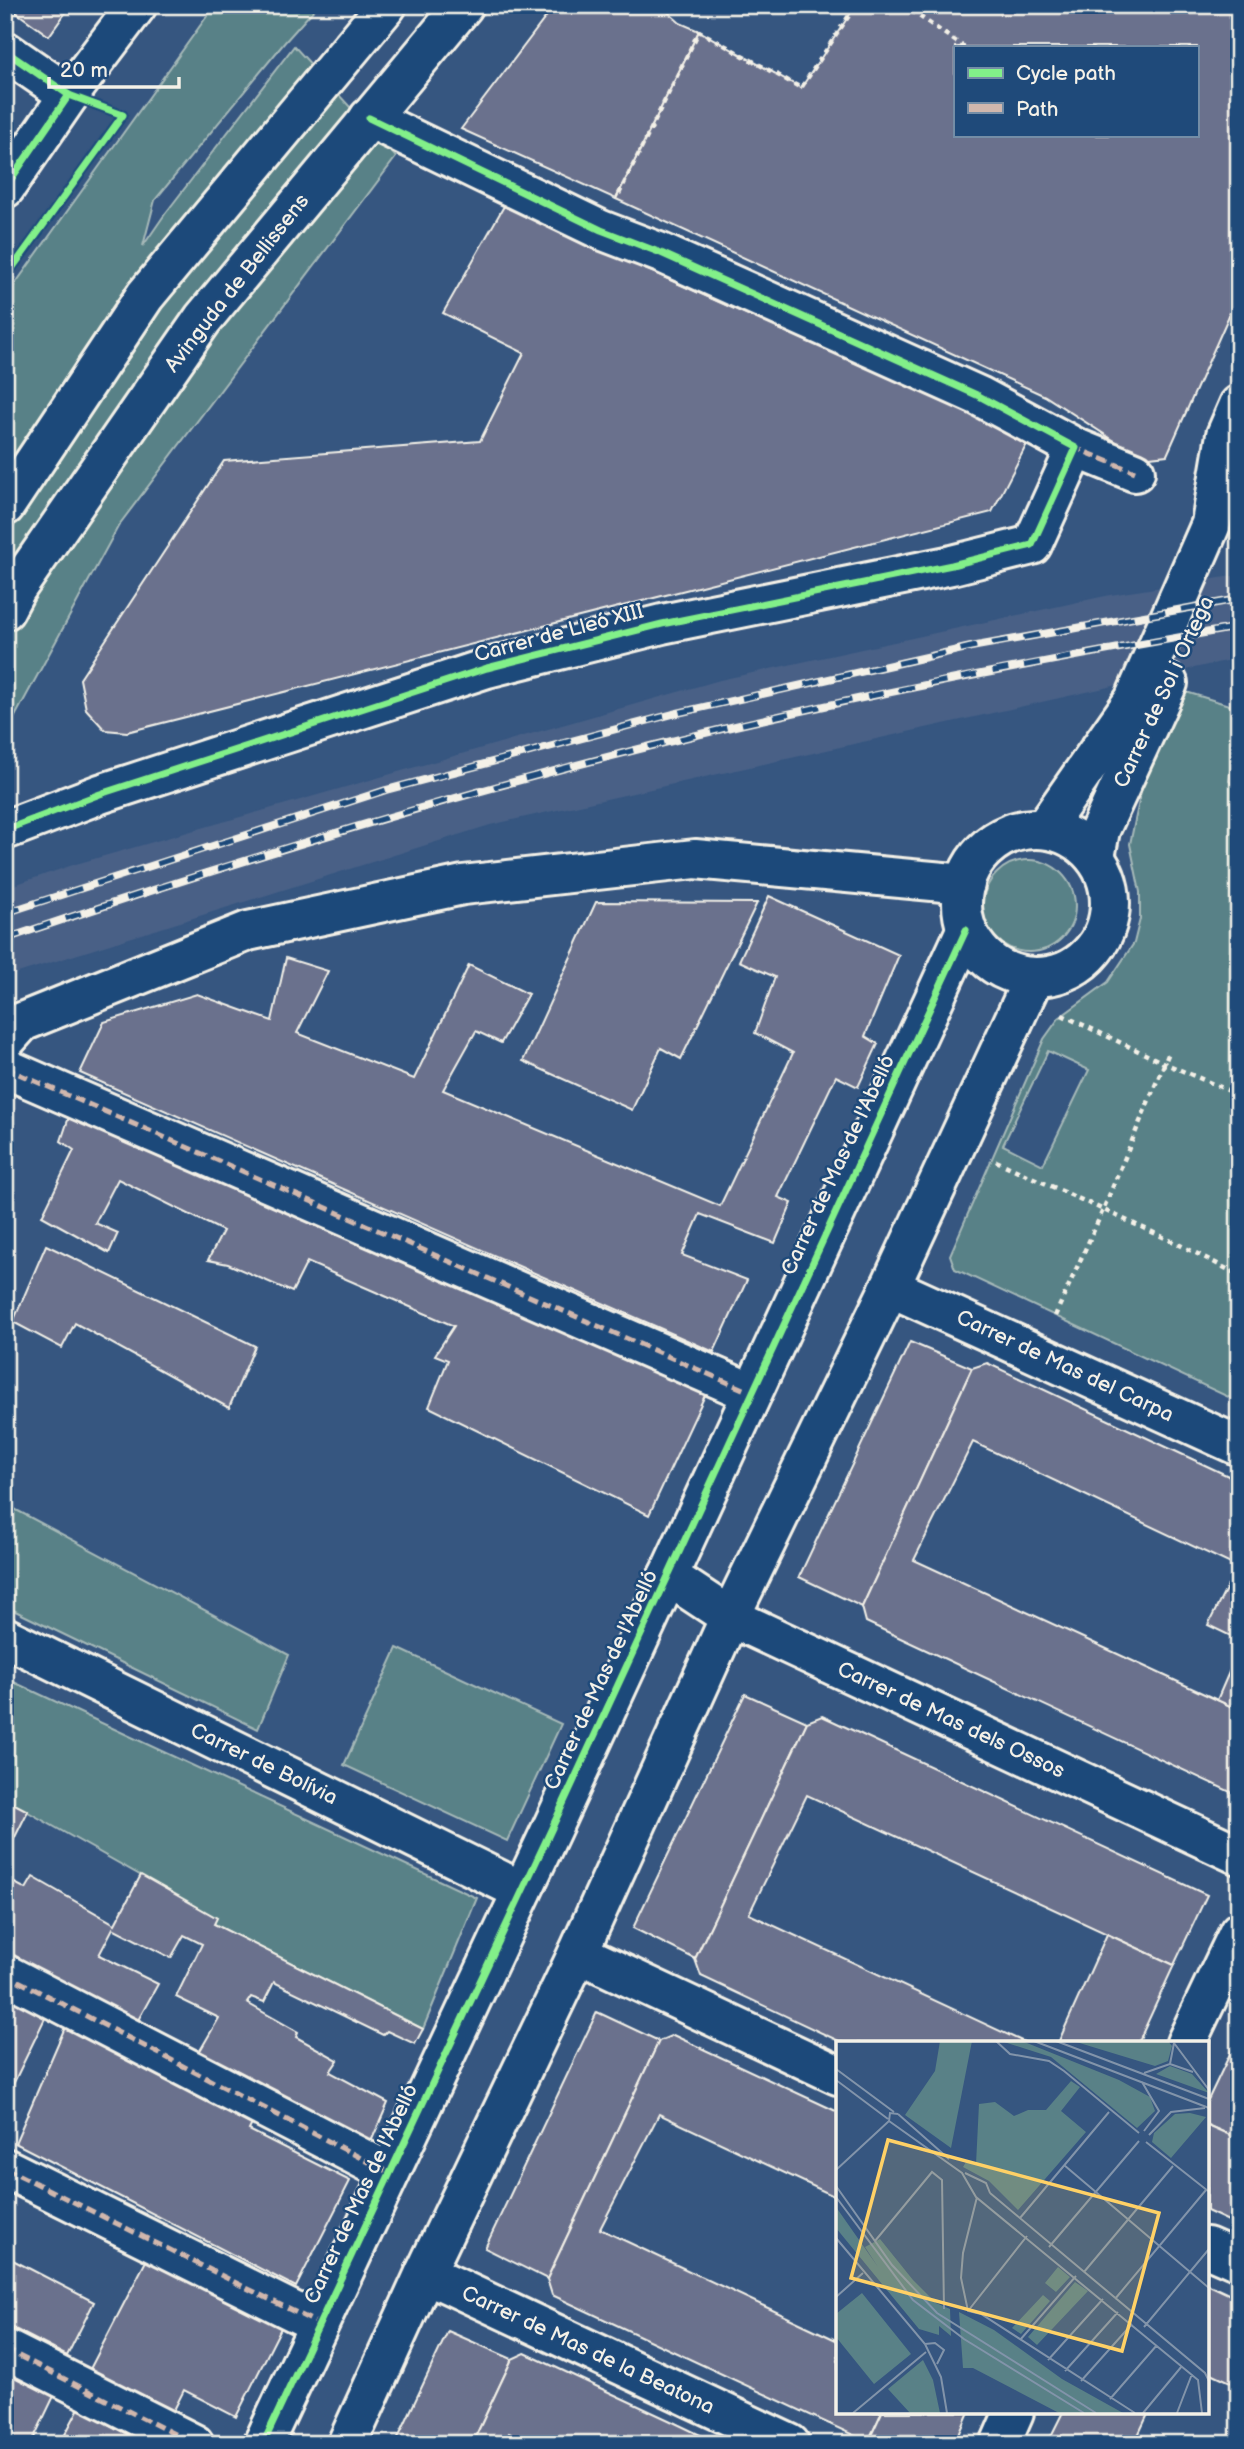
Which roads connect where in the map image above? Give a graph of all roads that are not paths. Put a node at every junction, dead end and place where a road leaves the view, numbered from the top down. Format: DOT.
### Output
graph roads {
  1 [pos="136,5"];
  2 [pos="387,5"];
  3 [pos="464,5"];
  4 [pos="5,51"];
  5 [pos="69,95"];
  6 [pos="369,118"];
  7 [pos="5,188"];
  8 [pos="1239,405"];
  9 [pos="1076,449"];
  10 [pos="1135,472"];
  11 [pos="5,506"];
  12 [pos="1239,528"];
  13 [pos="5,610"];
  14 [pos="1044,829"];
  15 [pos="5,830"];
  16 [pos="1095,858"];
  17 [pos="965,884"];
  18 [pos="965,930"];
  19 [pos="1034,977"];
  20 [pos="5,1041"];
  21 [pos="5,1068"];
  22 [pos="891,1286"];
  23 [pos="752,1393"];
  24 [pos="1239,1446"];
  25 [pos="668,1576"];
  26 [pos="730,1617"];
  27 [pos="5,1637"];
  28 [pos="1239,1855"];
  29 [pos="522,1891"];
  30 [pos="1239,1932"];
  31 [pos="578,1953"];
  32 [pos="5,1974"];
  33 [pos="1187,2041"];
  34 [pos="836,2074"];
  35 [pos="5,2168"];
  36 [pos="390,2173"];
  37 [pos="1209,2248"];
  38 [pos="1239,2262"];
  39 [pos="425,2273"];
  40 [pos="319,2324"];
  41 [pos="5,2349"];
  42 [pos="1013,2414"];
  43 [pos="194,2444"];
  44 [pos="263,2444"];
  45 [pos="347,2444"];
  46 [pos="790,2444"];
  47 [pos="1000,2444"];
  1 -- 5 [label="street"];
  2 -- 11 [label="street"];
  3 -- 6 [label="street, Avinguda de Bellissens"];
  4 -- 5 [label="street"];
  5 -- 7 [label="street"];
  6 -- 9 [label="street"];
  6 -- 13 [label="street, Avinguda de Bellissens"];
  8 -- 14 [label="street, Carrer de Sol i Ortega"];
  9 -- 10 [label="street"];
  9 -- 15 [label="street, Carrer de Lleó XIII"];
  12 -- 16 [label="street, Carrer de Sol i Ortega"];
  14 -- 16 [label="street"];
  14 -- 17 [label="street"];
  16 -- 19 [label="street"];
  17 -- 18 [label="street"];
  17 -- 20 [label="street"];
  18 -- 19 [label="street"];
  18 -- 23 [label="street, Carrer de Mas de l'Abelló"];
  19 -- 22 [label="street"];
  21 -- 23 [label="street"];
  22 -- 24 [label="street, Carrer de Mas del Carpa"];
  22 -- 26 [label="street"];
  23 -- 25 [label="street, Carrer de Mas de l'Abelló"];
  25 -- 26 [label="street, Carrer de Mas dels Ossos"];
  25 -- 29 [label="street, Carrer de Mas de l'Abelló"];
  26 -- 28 [label="street, Carrer de Mas dels Ossos"];
  26 -- 31 [label="street"];
  27 -- 29 [label="street, Carrer de Bolívia"];
  29 -- 36 [label="street, Carrer de Mas de l'Abelló"];
  30 -- 33 [label="street"];
  31 -- 34 [label="street"];
  31 -- 39 [label="street"];
  32 -- 36 [label="street"];
  35 -- 40 [label="street"];
  36 -- 40 [label="street, Carrer de Mas de l'Abelló"];
  37 -- 38 [label="street"];
  39 -- 45 [label="street"];
  39 -- 46 [label="street, Carrer de Mas de la Beatona"];
  40 -- 44 [label="street, Carrer de Mas de l'Abelló"];
  41 -- 43 [label="street"];
  42 -- 47 [label="street"];
}
